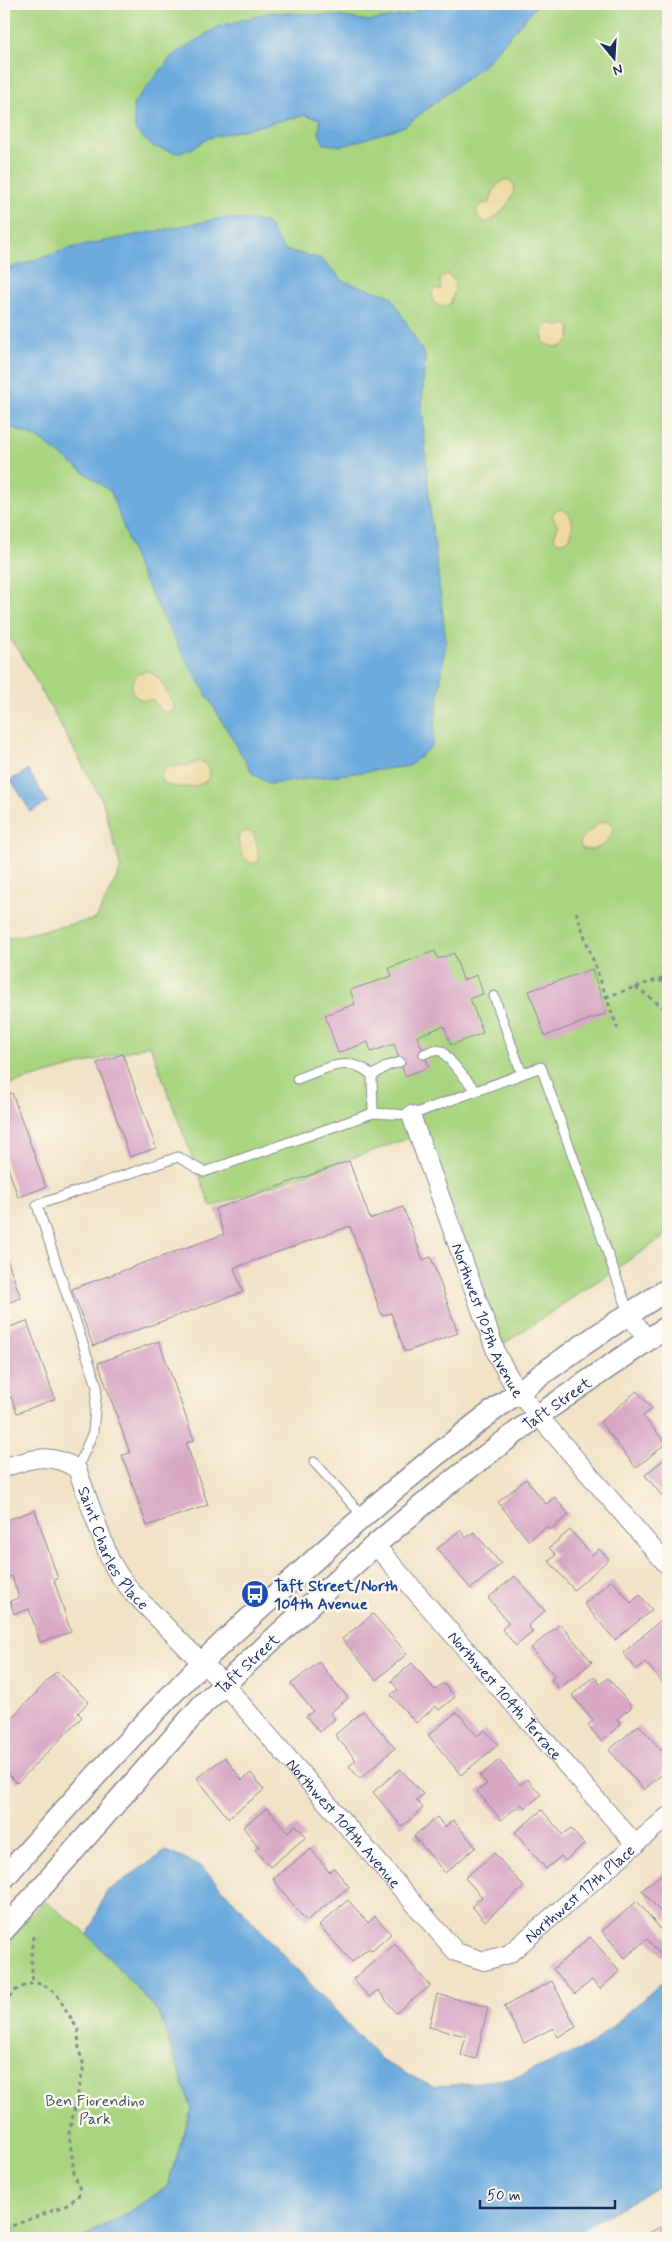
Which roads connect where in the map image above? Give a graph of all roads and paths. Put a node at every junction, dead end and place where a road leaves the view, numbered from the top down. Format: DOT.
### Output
graph roads {
  1 [pos="576,912"];
  2 [pos="668,976"];
  3 [pos="658,979"];
  4 [pos="668,984"];
  5 [pos="635,987"];
  6 [pos="604,990"];
  7 [pos="599,991"];
  8 [pos="494,996"];
  9 [pos="606,997"];
  10 [pos="668,1012"];
  11 [pos="618,1030"];
  12 [pos="424,1054"];
  13 [pos="400,1062"];
  14 [pos="522,1074"];
  15 [pos="372,1076"];
  16 [pos="297,1079"];
  17 [pos="476,1091"];
  18 [pos="373,1113"];
  19 [pos="411,1114"];
  20 [pos="668,1289"];
  21 [pos="629,1313"];
  22 [pos="668,1326"];
  23 [pos="646,1339"];
  24 [pos="517,1391"];
  25 [pos="539,1415"];
  26 [pos="314,1462"];
  27 [pos="4,1468"];
  28 [pos="76,1469"];
  29 [pos="362,1515"];
  30 [pos="376,1545"];
  31 [pos="668,1566"];
  32 [pos="213,1673"];
  33 [pos="668,1816"];
  34 [pos="636,1845"];
  35 [pos="4,1878"];
  36 [pos="4,1930"];
  37 [pos="33,1936"];
  38 [pos="484,1961"];
  39 [pos="33,1983"];
  40 [pos="4,2003"];
  41 [pos="4,2229"];
  1 -- 6 [label="path"];
  2 -- 3 [label="path"];
  3 -- 4 [label="path"];
  3 -- 5 [label="path"];
  5 -- 9 [label="path"];
  5 -- 10 [label="path"];
  6 -- 7 [label="path"];
  6 -- 9 [label="path"];
  8 -- 14 [label="lane"];
  9 -- 11 [label="path"];
  12 -- 17 [label="lane"];
  13 -- 15 [label="lane"];
  14 -- 17 [label="lane"];
  14 -- 21 [label="lane"];
  15 -- 16 [label="lane"];
  15 -- 18 [label="lane"];
  17 -- 19 [label="lane"];
  18 -- 19 [label="lane"];
  18 -- 28 [label="lane"];
  19 -- 24 [label="street, Northwest 105th Avenue"];
  20 -- 21 [label="street, Taft Street"];
  21 -- 23 [label="street"];
  21 -- 24 [label="street, Taft Street"];
  22 -- 23 [label="street, Taft Street"];
  23 -- 25 [label="street, Taft Street"];
  24 -- 25 [label="street, Northwest 105th Avenue"];
  24 -- 29 [label="street, Taft Street"];
  25 -- 30 [label="street, Taft Street"];
  25 -- 31 [label="street, Northwest 105th Avenue"];
  26 -- 29 [label="lane"];
  27 -- 28 [label="street, Saint Charles Place"];
  28 -- 32 [label="street, Saint Charles Place"];
  29 -- 32 [label="street, Taft Street"];
  30 -- 32 [label="street, Taft Street"];
  30 -- 34 [label="street, Northwest 104th Terrace"];
  32 -- 35 [label="street, Taft Street"];
  32 -- 36 [label="street, Taft Street"];
  32 -- 38 [label="street, Northwest 104th Avenue"];
  33 -- 34 [label="street, Northwest 17th Place"];
  34 -- 38 [label="street, Northwest 17th Place"];
  37 -- 39 [label="path"];
  39 -- 40 [label="path"];
  39 -- 41 [label="path"];
}
